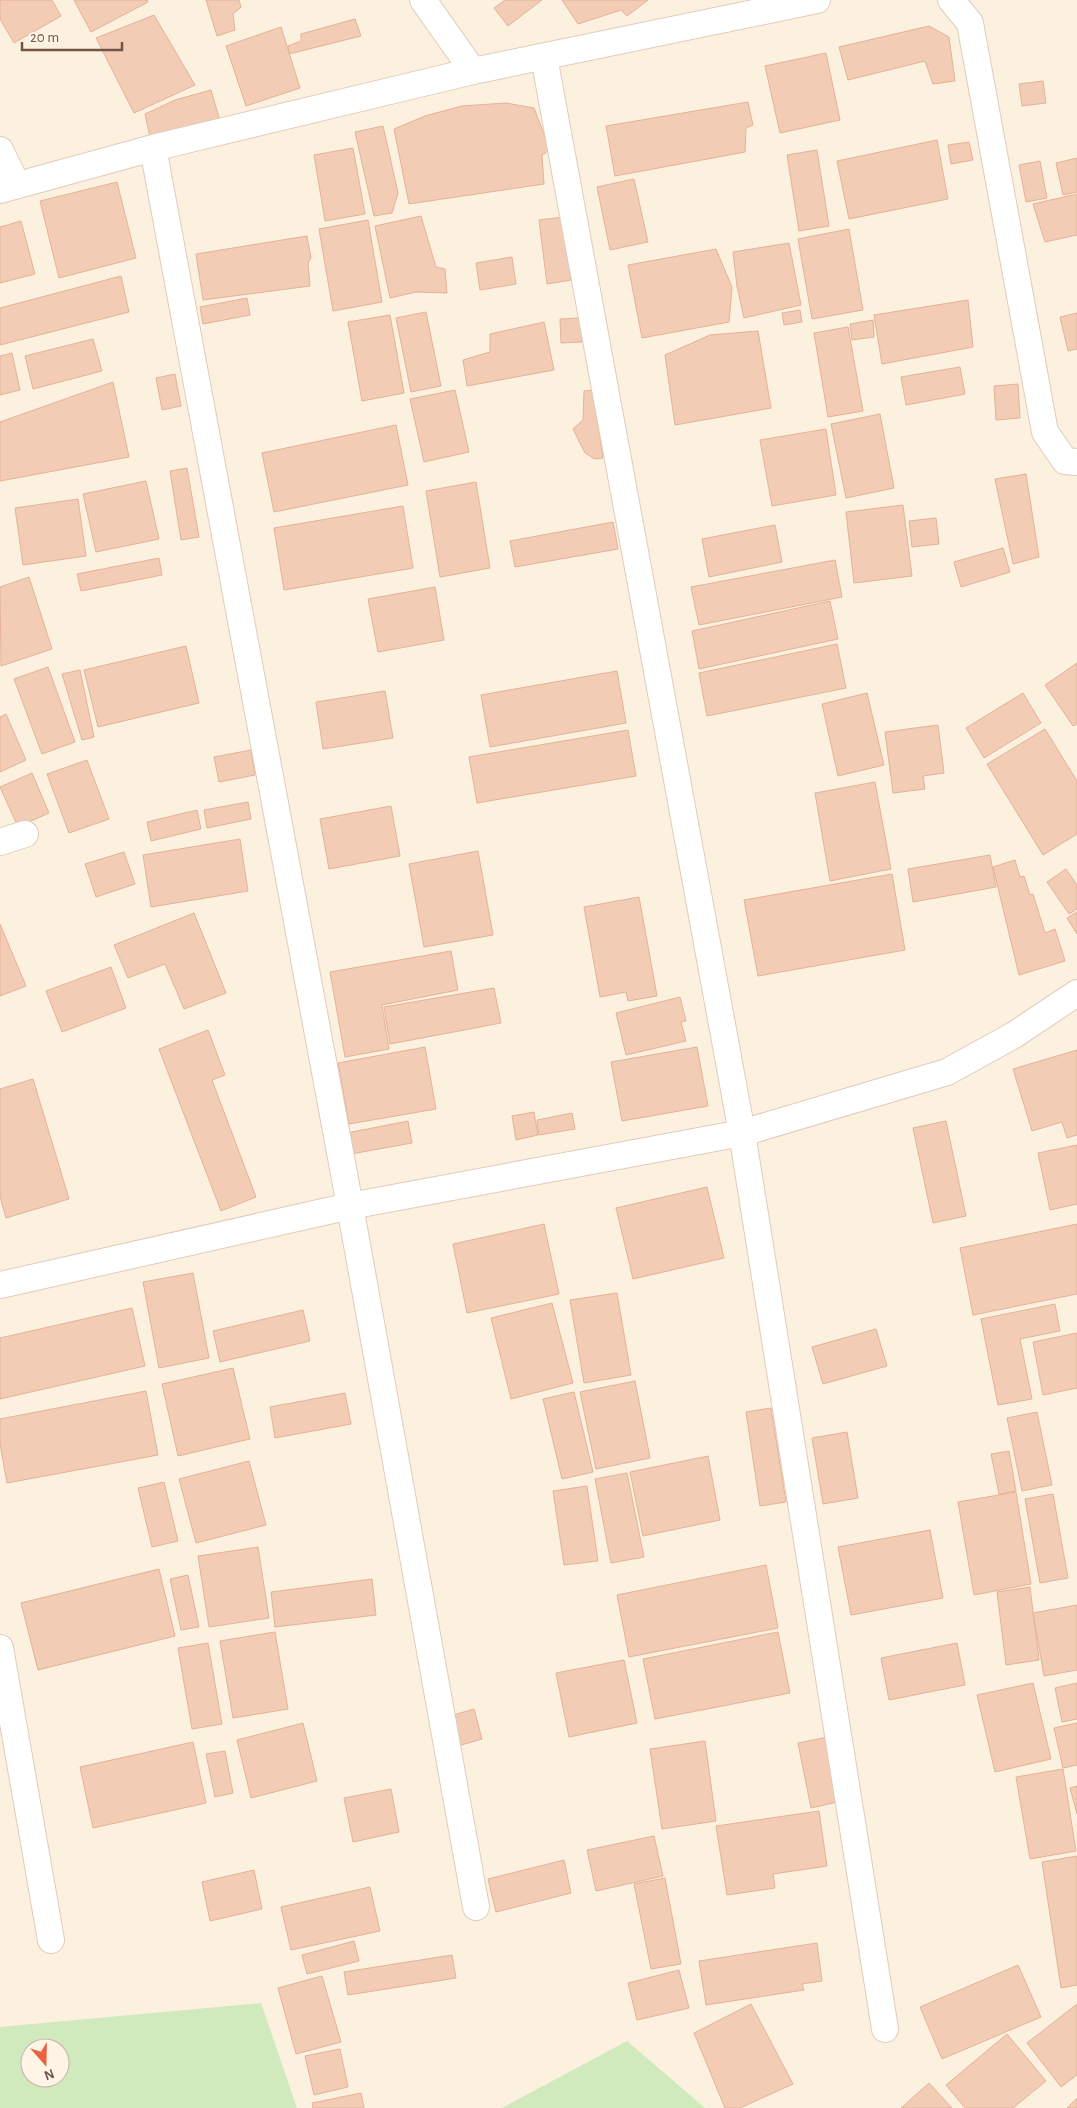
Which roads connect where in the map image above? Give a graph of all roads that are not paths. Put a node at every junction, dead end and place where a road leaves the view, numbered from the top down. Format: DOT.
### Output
graph roads {
  1 [pos="423,0"];
  2 [pos="817,0"];
  3 [pos="950,0"];
  4 [pos="544,57"];
  5 [pos="473,71"];
  6 [pos="153,148"];
  7 [pos="0,150"];
  8 [pos="9,188"];
  9 [pos="1077,462"];
  10 [pos="25,834"];
  11 [pos="0,842"];
  12 [pos="1077,993"];
  13 [pos="742,1133"];
  14 [pos="350,1206"];
  15 [pos="0,1285"];
  16 [pos="0,1648"];
  17 [pos="476,1907"];
  18 [pos="51,1940"];
  19 [pos="885,2029"];
  1 -- 5 [label="street"];
  2 -- 4 [label="street"];
  3 -- 9 [label="street"];
  4 -- 5 [label="street"];
  4 -- 13 [label="street"];
  5 -- 6 [label="street"];
  6 -- 8 [label="street"];
  6 -- 14 [label="street"];
  7 -- 8 [label="street"];
  10 -- 11 [label="street"];
  12 -- 13 [label="street"];
  13 -- 14 [label="street"];
  13 -- 19 [label="street"];
  14 -- 15 [label="street"];
  14 -- 17 [label="street"];
  16 -- 18 [label="street"];
}
